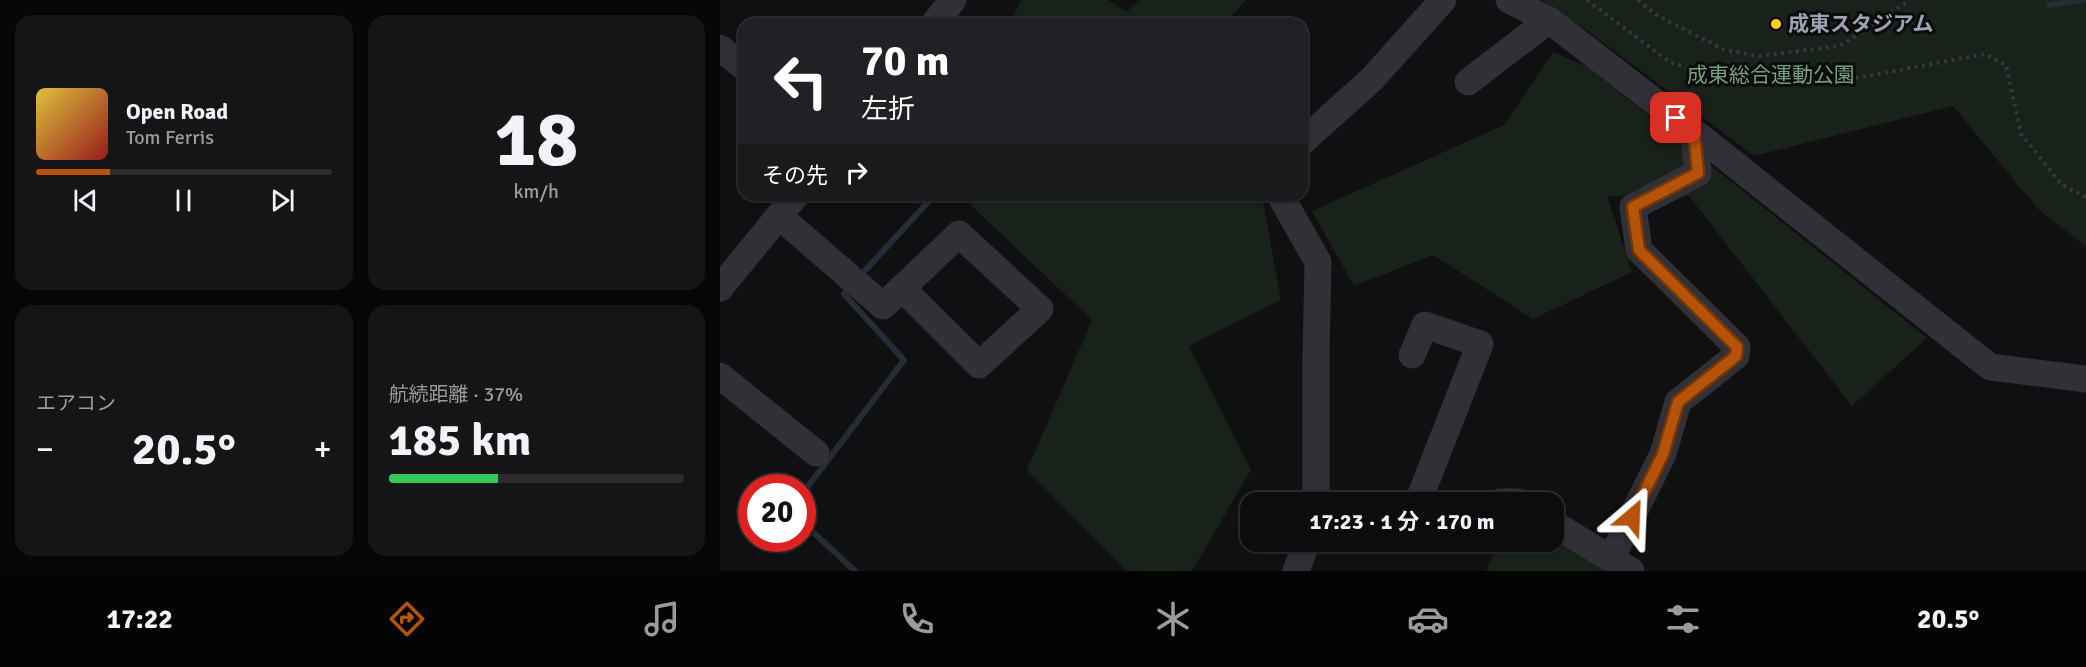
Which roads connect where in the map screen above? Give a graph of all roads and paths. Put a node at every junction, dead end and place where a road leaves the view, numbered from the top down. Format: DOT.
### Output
graph roads {
  1 [pos="953,0"];
  2 [pos="1443,0"];
  3 [pos="1509,0"];
  4 [pos="1587,0"];
  5 [pos="1638,0"];
  6 [pos="1910,0"];
  7 [pos="939,18"];
  8 [pos="1549,20"];
  9 [pos="720,48"];
  10 [pos="738,62"];
  11 [pos="1468,82"];
  12 [pos="1694,132"];
  13 [pos="1308,137"];
  14 [pos="2086,197"];
  15 [pos="791,201"];
  16 [pos="1283,201"];
  17 [pos="779,216"];
  18 [pos="720,288"];
  19 [pos="902,288"];
  20 [pos="1412,355"];
  21 [pos="720,376"];
  22 [pos="2086,379"];
  23 [pos="816,453"];
  24 [pos="1316,492"];
  25 [pos="1422,492"];
  26 [pos="1564,530"];
  27 [pos="1303,552"];
  28 [pos="1621,565"];
  29 [pos="1296,571"];
  1 -- 7 [label="street"];
  2 -- 13 [label="street"];
  3 -- 8 [label="street"];
  4 -- 14 [label="path"];
  5 -- 6 [label="path"];
  8 -- 11 [label="street"];
  8 -- 12 [label="street"];
  9 -- 10 [label="street"];
  12 -- 22 [label="street"];
  12 -- 28 [label="street"];
  15 -- 17 [label="street"];
  16 -- 24 [label="street"];
  17 -- 18 [label="street"];
  17 -- 19 [label="street"];
  19 -- 19 [label="street"];
  20 -- 25 [label="street"];
  21 -- 23 [label="street"];
  26 -- 28 [label="street"];
  27 -- 29 [label="street"];
}
